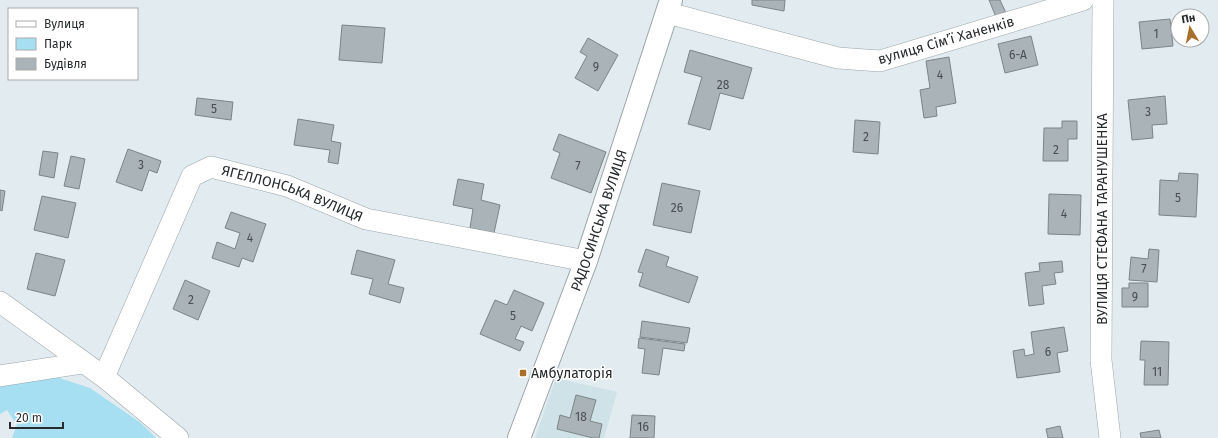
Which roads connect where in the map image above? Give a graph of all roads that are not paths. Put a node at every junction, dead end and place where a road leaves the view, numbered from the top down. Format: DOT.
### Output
graph roads {
  1 [pos="1083,0"];
  2 [pos="1103,0"];
  3 [pos="669,6"];
  4 [pos="586,261"];
  5 [pos="0,302"];
  6 [pos="83,363"];
  7 [pos="0,376"];
  8 [pos="104,377"];
  9 [pos="178,438"];
  10 [pos="519,438"];
  11 [pos="1110,438"];
  1 -- 3 [label="street, вулиця Сімʼї Ханенків"];
  2 -- 11 [label="street, ВУЛИЦЯ СТЕФАНА ТАРАНУШЕНКА"];
  3 -- 4 [label="street, РАДОСИНСЬКА ВУЛИЦЯ"];
  4 -- 8 [label="street, ЯГЕЛЛОНСЬКА ВУЛИЦЯ"];
  4 -- 10 [label="street, РАДОСИНСЬКА ВУЛИЦЯ"];
  5 -- 6 [label="street"];
  6 -- 7 [label="street"];
  6 -- 8 [label="street"];
  8 -- 9 [label="street"];
}
